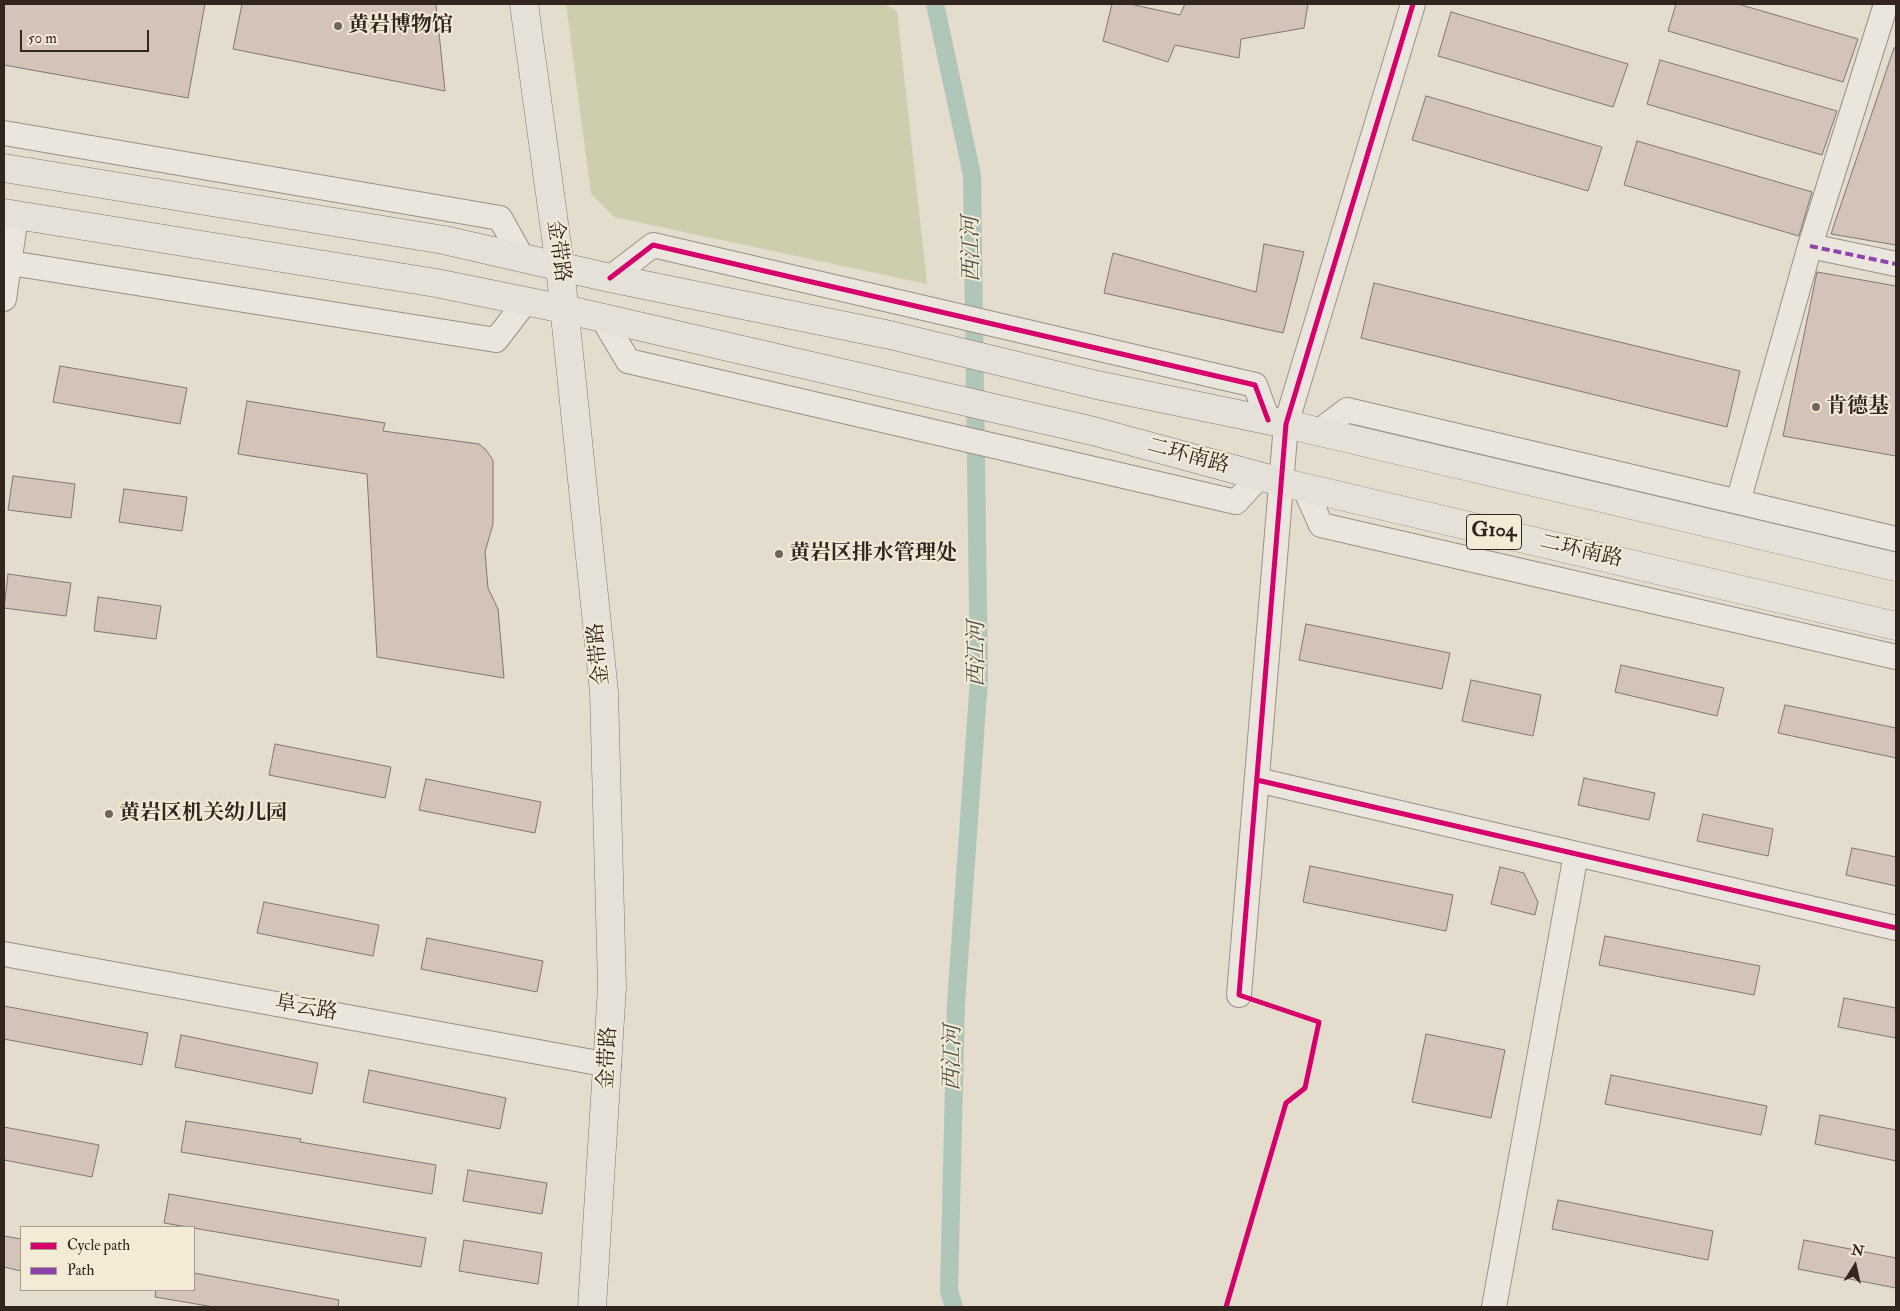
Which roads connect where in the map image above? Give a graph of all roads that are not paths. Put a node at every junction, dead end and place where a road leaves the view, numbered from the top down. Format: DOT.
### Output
graph roads {
  1 [pos="524,4"];
  2 [pos="1413,4"];
  3 [pos="1886,4"];
  4 [pos="4,133"];
  5 [pos="4,168"];
  6 [pos="10,215"];
  7 [pos="1810,246"];
  8 [pos="523,259"];
  9 [pos="7,263"];
  10 [pos="1896,264"];
  11 [pos="560,267"];
  12 [pos="610,278"];
  13 [pos="4,299"];
  14 [pos="526,302"];
  15 [pos="564,309"];
  16 [pos="603,319"];
  17 [pos="1277,422"];
  18 [pos="1318,432"];
  19 [pos="1282,482"];
  20 [pos="1738,502"];
  21 [pos="1896,539"];
  22 [pos="1896,567"];
  23 [pos="1896,626"];
  24 [pos="1896,657"];
  25 [pos="1257,780"];
  26 [pos="1576,854"];
  27 [pos="1896,928"];
  28 [pos="4,954"];
  29 [pos="1239,995"];
  30 [pos="609,1065"];
  31 [pos="592,1307"];
  32 [pos="1494,1307"];
  1 -- 11 [label="main road, 金带路"];
  2 -- 17 [label="street"];
  3 -- 7 [label="street"];
  4 -- 8 [label="street"];
  5 -- 8 [label="main road"];
  6 -- 9 [label="street"];
  6 -- 14 [label="main road, 二环南路"];
  7 -- 10 [label="street"];
  7 -- 20 [label="street"];
  8 -- 11 [label="main road"];
  9 -- 13 [label="street"];
  9 -- 14 [label="street"];
  11 -- 12 [label="main road"];
  11 -- 15 [label="main road, 金带路"];
  12 -- 17 [label="main road"];
  12 -- 17 [label="street"];
  14 -- 15 [label="main road, 二环南路"];
  15 -- 16 [label="main road, 二环南路"];
  15 -- 30 [label="main road, 金带路"];
  16 -- 19 [label="main road, 二环南路 / G104"];
  16 -- 19 [label="street"];
  17 -- 18 [label="main road"];
  17 -- 19 [label="street"];
  18 -- 20 [label="street"];
  18 -- 22 [label="main road"];
  19 -- 23 [label="main road, 二环南路 / G104"];
  19 -- 24 [label="street"];
  19 -- 25 [label="street"];
  20 -- 21 [label="street"];
  25 -- 26 [label="street"];
  25 -- 29 [label="street"];
  26 -- 27 [label="street"];
  26 -- 32 [label="street"];
  28 -- 30 [label="street, 阜云路"];
  30 -- 31 [label="main road, 金带路"];
}
